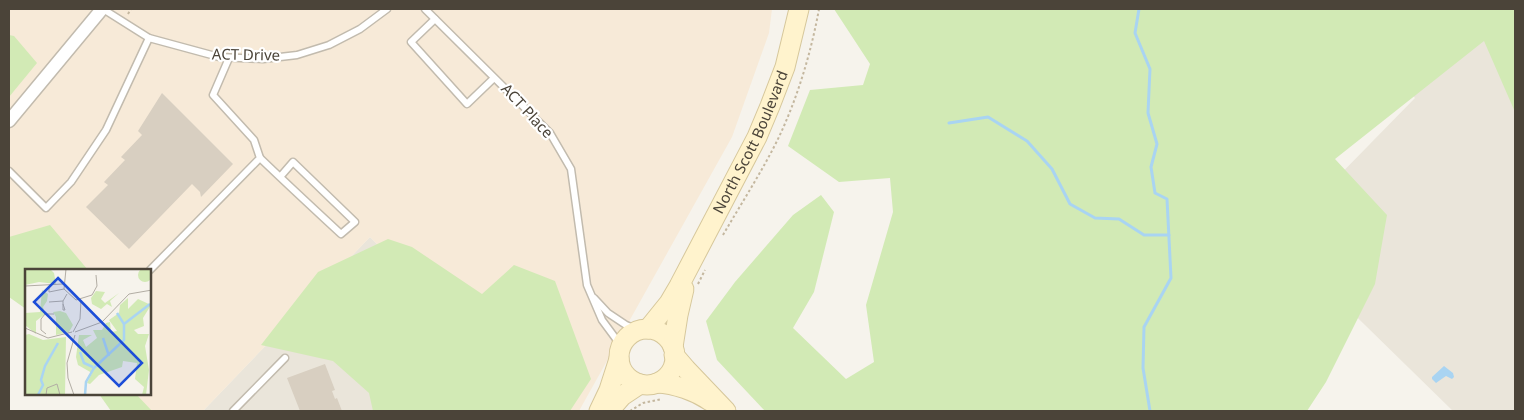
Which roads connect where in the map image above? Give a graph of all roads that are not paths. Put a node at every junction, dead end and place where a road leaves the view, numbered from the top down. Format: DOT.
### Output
graph roads {
  1 [pos="103,9"];
  2 [pos="387,9"];
  3 [pos="425,9"];
  4 [pos="799,9"];
  5 [pos="435,19"];
  6 [pos="150,38"];
  7 [pos="229,58"];
  8 [pos="494,78"];
  9 [pos="9,121"];
  10 [pos="260,158"];
  11 [pos="9,171"];
  12 [pos="280,177"];
  13 [pos="151,269"];
  14 [pos="688,270"];
  15 [pos="593,297"];
  16 [pos="643,330"];
  17 [pos="674,351"];
  18 [pos="620,353"];
  19 [pos="285,358"];
  20 [pos="648,384"];
  21 [pos="233,411"];
  22 [pos="599,411"];
  23 [pos="609,411"];
  24 [pos="726,411"];
  1 -- 6 [label="lane, ACT Drive"];
  1 -- 9 [label="street"];
  2 -- 7 [label="lane, ACT Drive"];
  3 -- 5 [label="lane, ACT Place"];
  4 -- 14 [label="main road, North Scott Boulevard"];
  5 -- 8 [label="lane, ACT Place"];
  5 -- 8 [label="lane"];
  6 -- 7 [label="lane, ACT Drive"];
  6 -- 11 [label="lane"];
  7 -- 10 [label="lane"];
  8 -- 15 [label="lane, ACT Place"];
  10 -- 12 [label="lane"];
  10 -- 13 [label="lane"];
  12 -- 12 [label="lane"];
  14 -- 16 [label="main road, North Scott Boulevard"];
  14 -- 17 [label="main road, North Scott Boulevard"];
  15 -- 16 [label="lane, ACT Place"];
  15 -- 18 [label="lane, ACT Place"];
  16 -- 17 [label="main road"];
  16 -- 18 [label="main road"];
  17 -- 20 [label="main road"];
  17 -- 24 [label="main road"];
  18 -- 20 [label="main road"];
  18 -- 22 [label="main road"];
  19 -- 21 [label="lane"];
  20 -- 23 [label="main road"];
  20 -- 24 [label="main road"];
}
